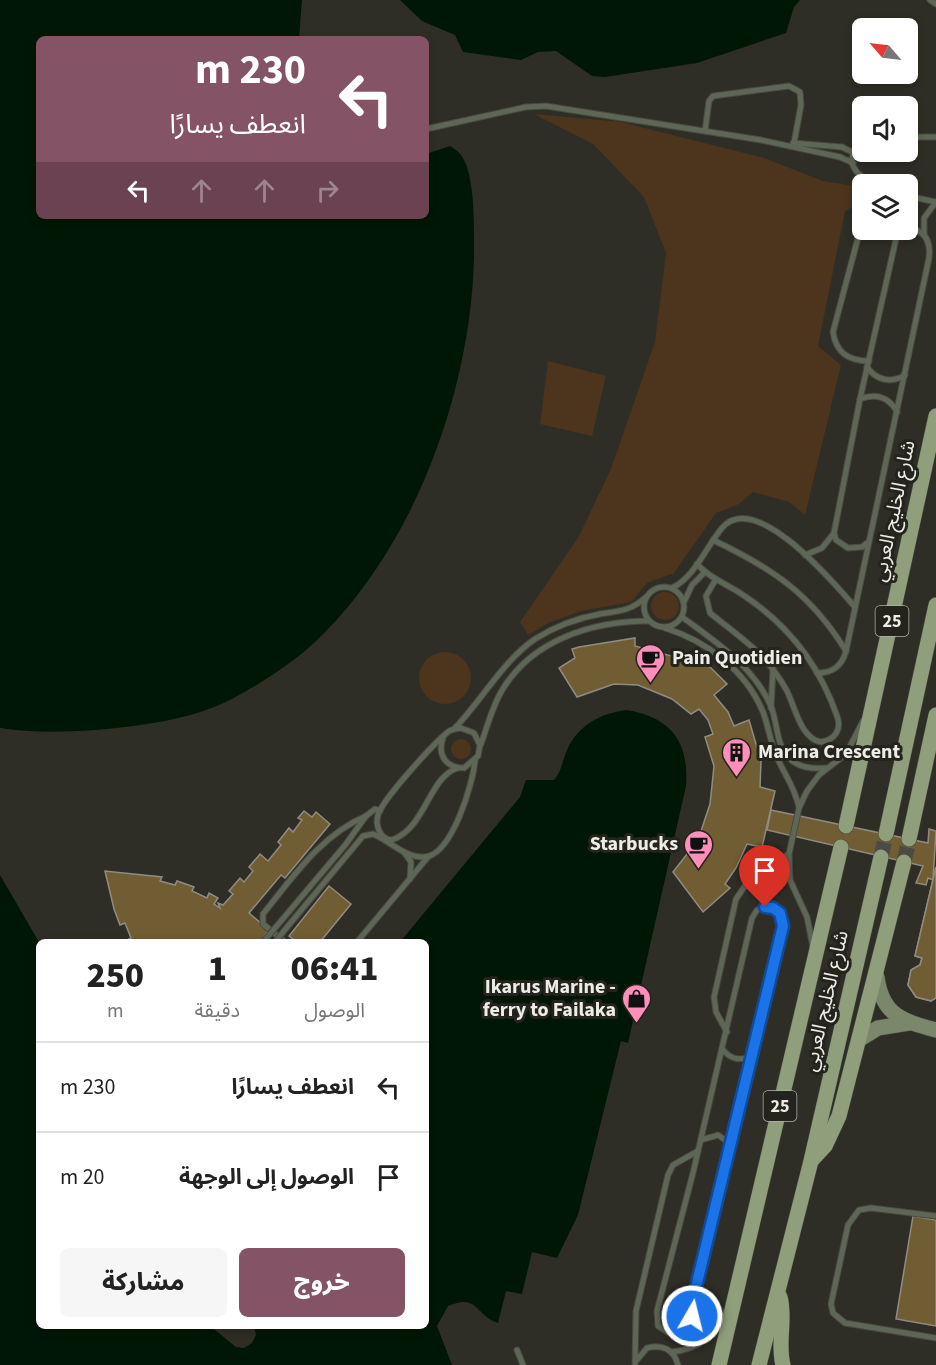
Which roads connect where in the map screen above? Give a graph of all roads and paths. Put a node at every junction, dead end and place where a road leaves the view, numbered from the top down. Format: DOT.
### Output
graph roads {
  1 [pos="930,0"];
  2 [pos="936,4"];
  3 [pos="429,128"];
  4 [pos="705,131"];
  5 [pos="918,137"];
  6 [pos="936,137"];
  7 [pos="761,140"];
  8 [pos="794,143"];
  9 [pos="852,152"];
  10 [pos="853,163"];
  11 [pos="858,174"];
  12 [pos="918,198"];
  13 [pos="936,202"];
  14 [pos="918,232"];
  15 [pos="924,234"];
  16 [pos="857,240"];
  17 [pos="896,240"];
  18 [pos="868,364"];
  19 [pos="905,375"];
  20 [pos="860,399"];
  21 [pos="897,412"];
  22 [pos="936,416"];
  23 [pos="834,533"];
  24 [pos="713,540"];
  25 [pos="867,543"];
  26 [pos="805,555"];
  27 [pos="697,564"];
  28 [pos="705,572"];
  29 [pos="716,579"];
  30 [pos="672,588"];
  31 [pos="646,597"];
  32 [pos="684,602"];
  33 [pos="936,605"];
  34 [pos="855,607"];
  35 [pos="682,617"];
  36 [pos="649,621"];
  37 [pos="665,628"];
  38 [pos="846,651"];
  39 [pos="773,668"];
  40 [pos="817,673"];
  41 [pos="878,687"];
  42 [pos="771,708"];
  43 [pos="936,715"];
  44 [pos="454,729"];
  45 [pos="443,738"];
  46 [pos="480,745"];
  47 [pos="475,761"];
  48 [pos="458,768"];
  49 [pos="826,768"];
  50 [pos="799,808"];
  51 [pos="380,811"];
  52 [pos="366,816"];
  53 [pos="846,826"];
  54 [pos="886,834"];
  55 [pos="386,839"];
  56 [pos="909,839"];
  57 [pos="841,847"];
  58 [pos="404,852"];
  59 [pos="789,854"];
  60 [pos="430,856"];
  61 [pos="881,857"];
  62 [pos="904,862"];
  63 [pos="410,880"];
  64 [pos="266,939"];
  65 [pos="277,939"];
  66 [pos="281,939"];
  67 [pos="360,939"];
  68 [pos="815,960"];
  69 [pos="877,977"];
  70 [pos="909,1023"];
  71 [pos="936,1030"];
  72 [pos="727,1032"];
  73 [pos="860,1039"];
  74 [pos="722,1048"];
  75 [pos="752,1054"];
  76 [pos="701,1140"];
  77 [pos="732,1145"];
  78 [pos="699,1149"];
  79 [pos="811,1161"];
  80 [pos="936,1216"];
  81 [pos="778,1292"];
  82 [pos="734,1300"];
  83 [pos="690,1312"];
  84 [pos="720,1319"];
  85 [pos="936,1338"];
  86 [pos="517,1350"];
  87 [pos="672,1352"];
  88 [pos="635,1364"];
  89 [pos="523,1365"];
  90 [pos="678,1365"];
  91 [pos="718,1365"];
  92 [pos="759,1365"];
  93 [pos="783,1365"];
  1 -- 2 [label="lane"];
  3 -- 4 [label="lane"];
  4 -- 7 [label="lane"];
  4 -- 8 [label="lane"];
  5 -- 6 [label="lane"];
  7 -- 8 [label="lane"];
  7 -- 10 [label="lane"];
  8 -- 9 [label="lane"];
  10 -- 11 [label="lane"];
  12 -- 13 [label="lane"];
  13 -- 15 [label="lane"];
  14 -- 15 [label="lane"];
  15 -- 19 [label="lane"];
  16 -- 18 [label="lane"];
  17 -- 18 [label="lane"];
  18 -- 19 [label="lane"];
  18 -- 20 [label="lane"];
  19 -- 21 [label="lane"];
  20 -- 21 [label="lane"];
  20 -- 23 [label="lane"];
  21 -- 25 [label="lane"];
  22 -- 41 [label="main road, شارع الخليج العربي / 25"];
  23 -- 25 [label="lane"];
  23 -- 26 [label="lane"];
  24 -- 26 [label="lane"];
  24 -- 27 [label="lane"];
  24 -- 38 [label="lane"];
  25 -- 34 [label="lane"];
  26 -- 34 [label="lane"];
  27 -- 28 [label="lane"];
  27 -- 30 [label="lane"];
  28 -- 29 [label="lane"];
  28 -- 32 [label="lane"];
  29 -- 39 [label="lane"];
  29 -- 40 [label="lane"];
  30 -- 31 [label="lane"];
  30 -- 32 [label="lane"];
  31 -- 36 [label="lane"];
  31 -- 44 [label="lane"];
  32 -- 35 [label="lane"];
  33 -- 54 [label="main road, 25"];
  34 -- 38 [label="lane"];
  35 -- 37 [label="lane"];
  35 -- 42 [label="lane"];
  36 -- 37 [label="lane"];
  36 -- 46 [label="lane"];
  37 -- 50 [label="lane"];
  38 -- 40 [label="lane"];
  39 -- 40 [label="lane"];
  39 -- 42 [label="lane"];
  41 -- 49 [label="lane"];
  41 -- 53 [label="main road, شارع الخليج العربي / 25"];
  42 -- 49 [label="lane"];
  43 -- 56 [label="main road"];
  44 -- 45 [label="lane"];
  44 -- 46 [label="lane"];
  45 -- 48 [label="lane"];
  45 -- 51 [label="lane"];
  46 -- 47 [label="lane"];
  47 -- 48 [label="lane"];
  47 -- 60 [label="lane"];
  48 -- 55 [label="lane"];
  49 -- 50 [label="lane"];
  50 -- 59 [label="lane"];
  51 -- 52 [label="lane"];
  51 -- 55 [label="lane"];
  52 -- 64 [label="lane, bridge"];
  52 -- 66 [label="lane"];
  55 -- 58 [label="lane"];
  55 -- 65 [label="lane, bridge"];
  57 -- 68 [label="main road, شارع الخليج العربي / 25"];
  58 -- 60 [label="lane"];
  58 -- 63 [label="lane"];
  59 -- 68 [label="lane"];
  59 -- 72 [label="lane"];
  60 -- 63 [label="lane"];
  61 -- 79 [label="main road, شارع الخليج العربي / 25"];
  62 -- 69 [label="main road"];
  63 -- 67 [label="lane"];
  68 -- 82 [label="main road, شارع الخليج العربي / 25"];
  69 -- 70 [label="street"];
  69 -- 73 [label="main road"];
  70 -- 71 [label="street"];
  70 -- 73 [label="street"];
  72 -- 74 [label="lane"];
  72 -- 75 [label="lane"];
  73 -- 79 [label="main road"];
  74 -- 75 [label="lane"];
  74 -- 76 [label="lane"];
  75 -- 77 [label="lane"];
  76 -- 77 [label="lane"];
  76 -- 78 [label="lane"];
  77 -- 83 [label="lane"];
  78 -- 83 [label="lane"];
  78 -- 88 [label="lane"];
  79 -- 81 [label="main road, شارع الخليج العربي / 25"];
  80 -- 85 [label="lane"];
  81 -- 92 [label="main road, شارع الخليج العربي / 25"];
  81 -- 93 [label="main road"];
  82 -- 84 [label="lane"];
  82 -- 91 [label="main road, شارع الخليج العربي / 25"];
  83 -- 84 [label="lane"];
  84 -- 87 [label="lane"];
  86 -- 89 [label="lane"];
  87 -- 88 [label="lane"];
  87 -- 90 [label="lane"];
}
